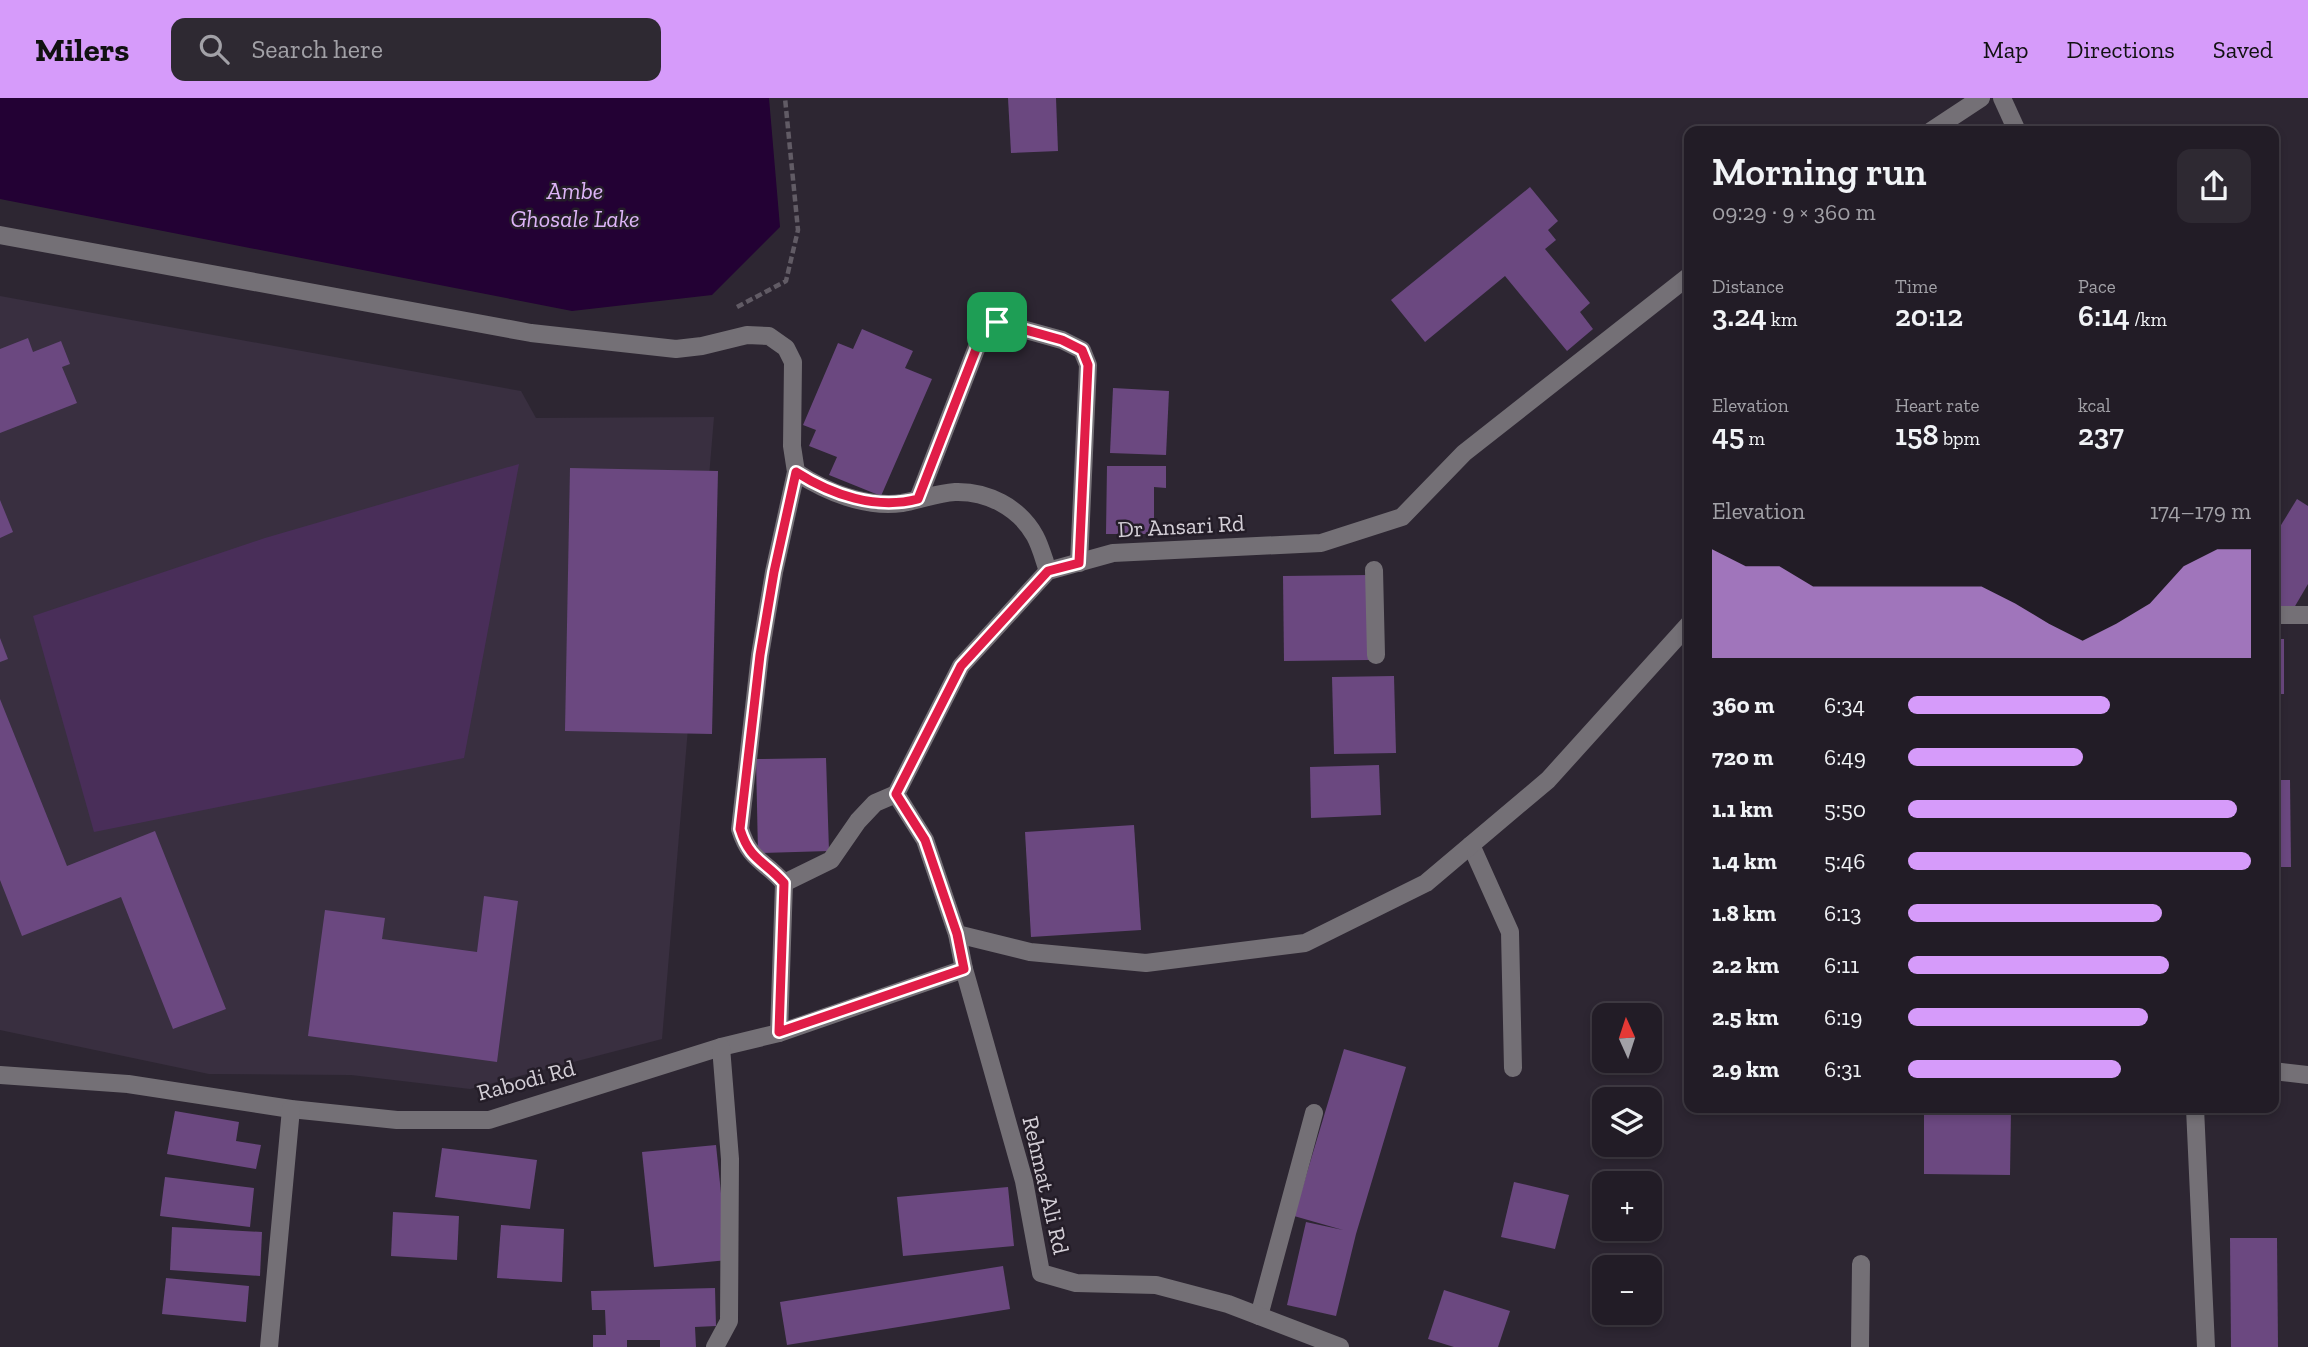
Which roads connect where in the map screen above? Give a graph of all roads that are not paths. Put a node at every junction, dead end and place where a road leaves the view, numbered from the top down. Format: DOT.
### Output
graph roads {
  1 [pos="1981,98"];
  2 [pos="2002,98"];
  3 [pos="1939,126"];
  4 [pos="2015,126"];
  5 [pos="0,235"];
  6 [pos="1684,280"];
  7 [pos="796,472"];
  8 [pos="918,499"];
  9 [pos="1079,563"];
  10 [pos="1374,570"];
  11 [pos="1048,571"];
  12 [pos="2279,615"];
  13 [pos="2308,615"];
  14 [pos="1684,630"];
  15 [pos="1376,655"];
  16 [pos="896,794"];
  17 [pos="1471,845"];
  18 [pos="784,883"];
  19 [pos="957,934"];
  20 [pos="964,969"];
  21 [pos="779,1032"];
  22 [pos="721,1047"];
  23 [pos="1513,1068"];
  24 [pos="2279,1072"];
  25 [pos="0,1074"];
  26 [pos="2308,1075"];
  27 [pos="291,1109"];
  28 [pos="1314,1112"];
  29 [pos="2195,1113"];
  30 [pos="1861,1264"];
  31 [pos="1259,1316"];
  32 [pos="269,1347"];
  33 [pos="715,1347"];
  34 [pos="1340,1347"];
  35 [pos="1860,1347"];
  36 [pos="2206,1347"];
  1 -- 3 [label="street"];
  2 -- 4 [label="street"];
  5 -- 7 [label="street"];
  6 -- 9 [label="street, Dr Ansari Rd"];
  7 -- 8 [label="street"];
  7 -- 18 [label="street"];
  8 -- 9 [label="street"];
  8 -- 11 [label="street"];
  9 -- 11 [label="street, Dr Ansari Rd"];
  10 -- 15 [label="street"];
  11 -- 16 [label="street"];
  12 -- 13 [label="street"];
  14 -- 17 [label="street"];
  16 -- 18 [label="street"];
  16 -- 19 [label="street"];
  17 -- 19 [label="street"];
  17 -- 23 [label="street"];
  18 -- 21 [label="street"];
  19 -- 20 [label="street"];
  20 -- 21 [label="street, Rabodi Rd"];
  20 -- 31 [label="street, Rehmat Ali Rd"];
  21 -- 22 [label="street, Rabodi Rd"];
  22 -- 27 [label="street, Rabodi Rd"];
  22 -- 33 [label="street"];
  24 -- 26 [label="street"];
  25 -- 27 [label="street, Rabodi Rd"];
  27 -- 32 [label="street"];
  28 -- 31 [label="street"];
  29 -- 36 [label="street"];
  30 -- 35 [label="street"];
  31 -- 34 [label="street, Rehmat Ali Rd"];
}
